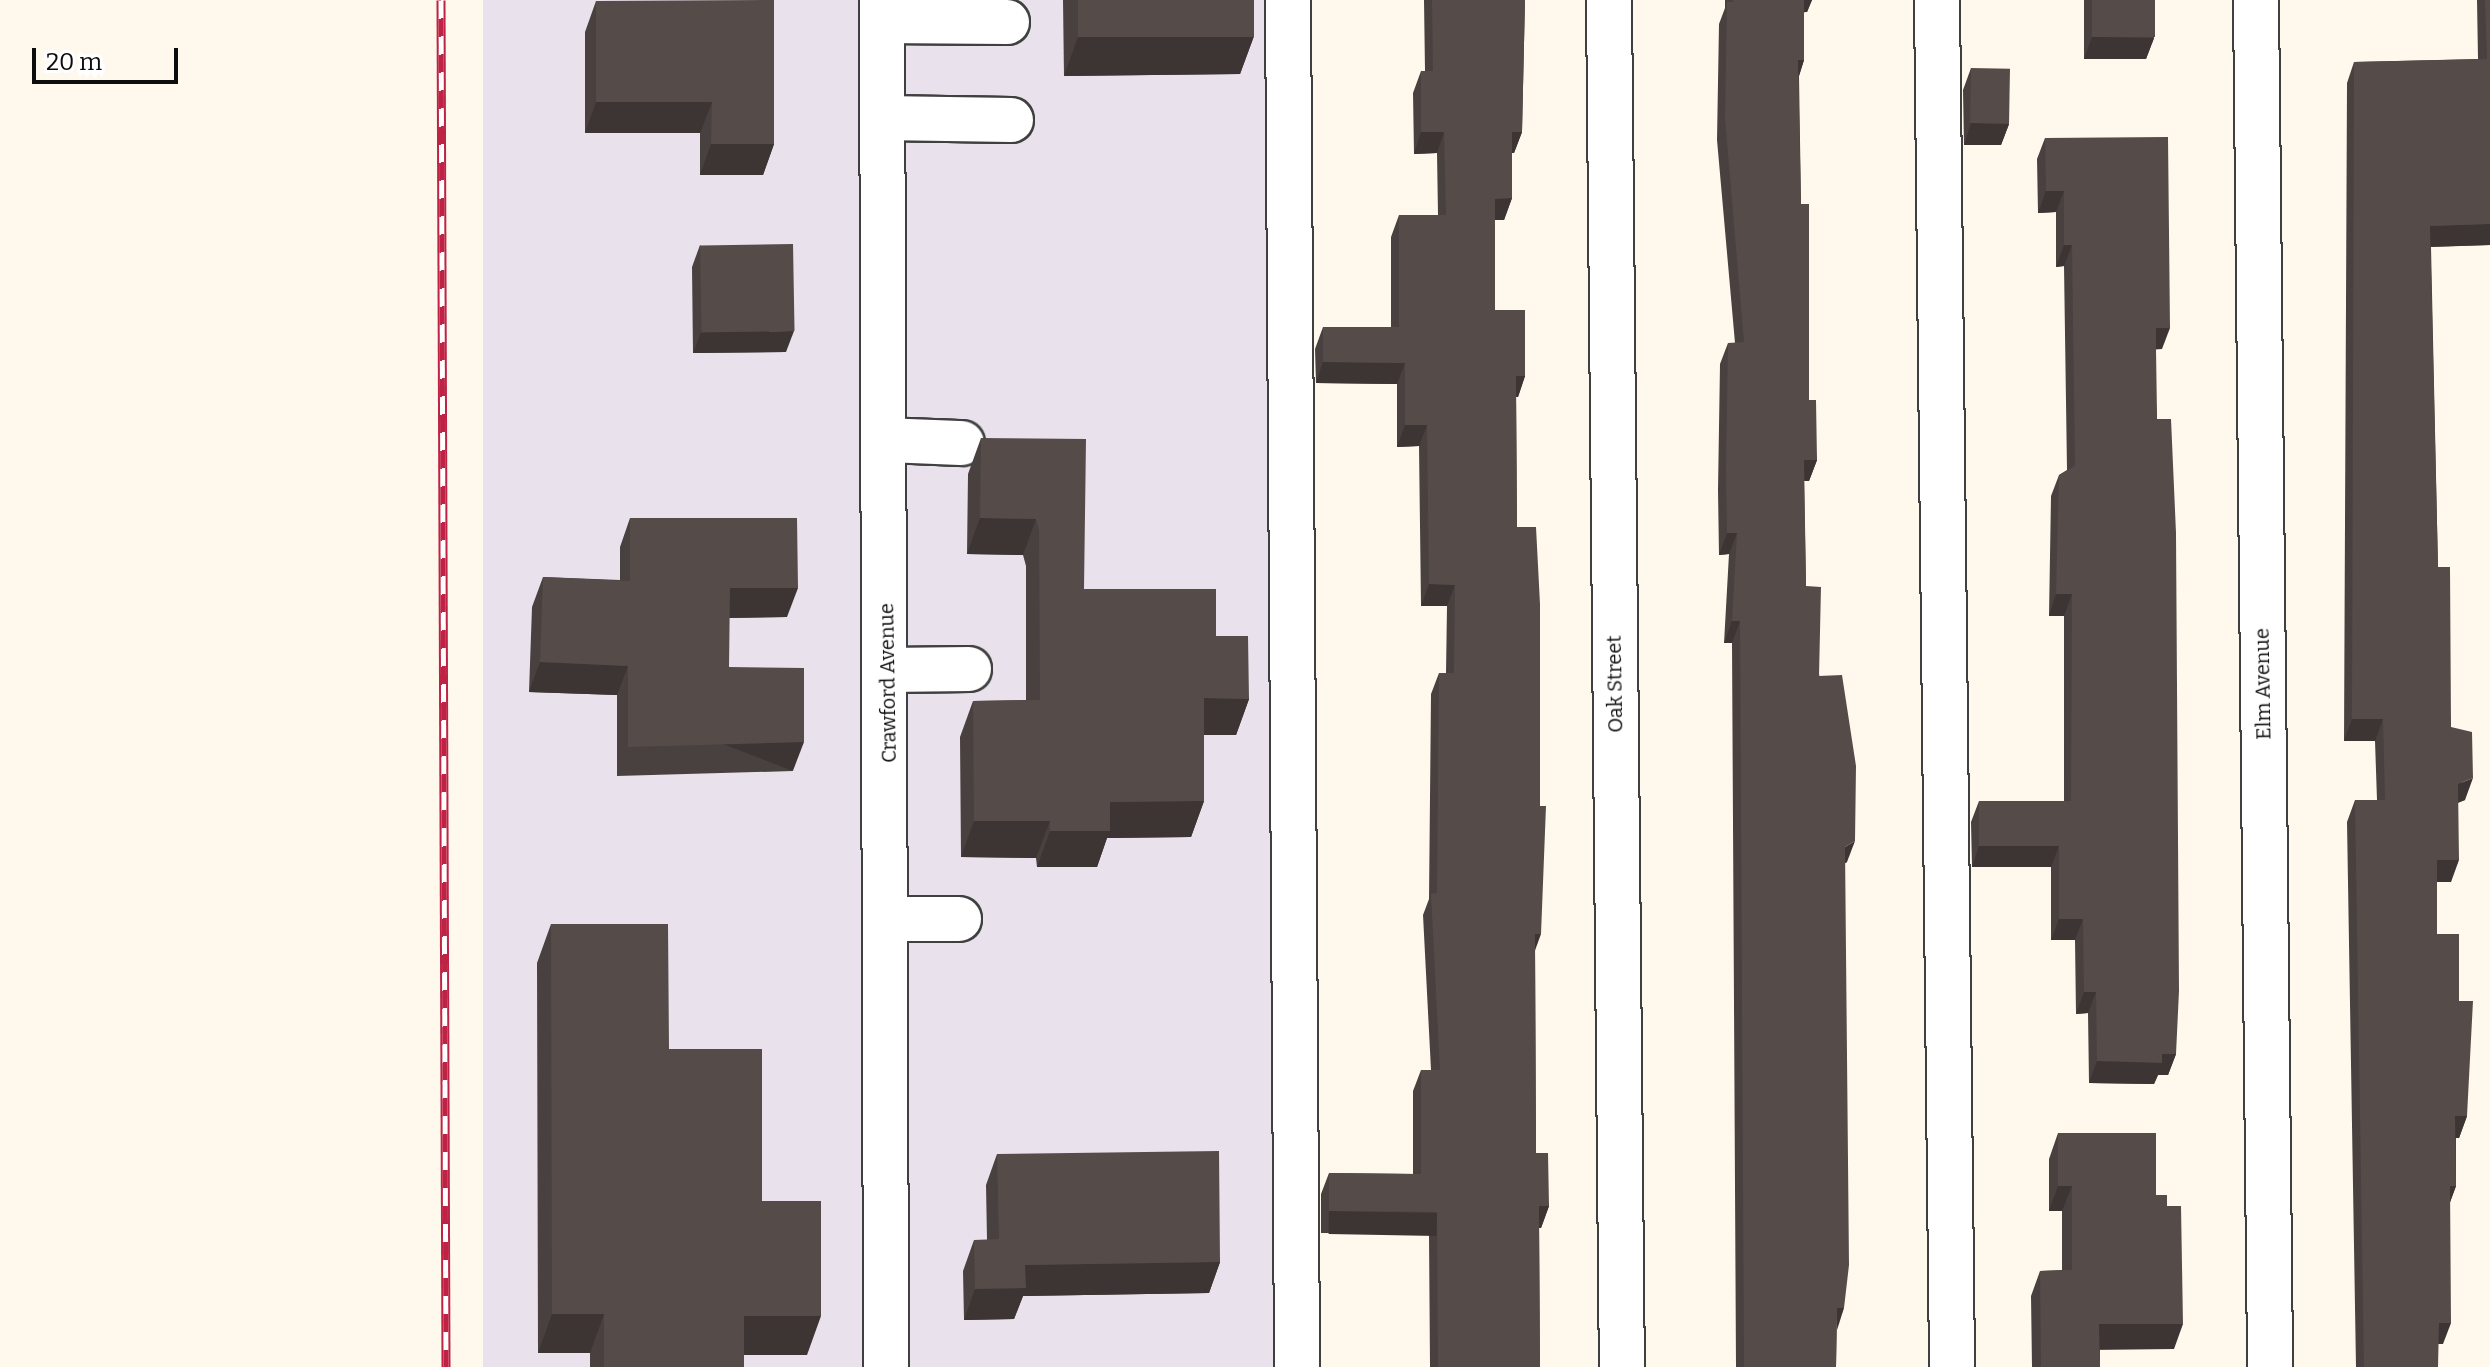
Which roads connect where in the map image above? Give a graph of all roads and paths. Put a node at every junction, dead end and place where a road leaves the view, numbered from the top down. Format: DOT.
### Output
graph roads {
  1 [pos="1288,0"];
  2 [pos="1609,0"];
  3 [pos="1937,0"];
  4 [pos="2256,0"];
  5 [pos="882,10"];
  6 [pos="1007,22"];
  7 [pos="883,118"];
  8 [pos="1011,120"];
  9 [pos="886,440"];
  10 [pos="962,443"];
  11 [pos="969,669"];
  12 [pos="888,670"];
  13 [pos="890,919"];
  14 [pos="959,919"];
  15 [pos="886,1367"];
  16 [pos="1297,1367"];
  17 [pos="1622,1367"];
  18 [pos="1952,1367"];
  19 [pos="2270,1367"];
  1 -- 16 [label="street"];
  2 -- 17 [label="street, Oak Street"];
  3 -- 18 [label="street"];
  4 -- 19 [label="street, Elm Avenue"];
  5 -- 6 [label="street"];
  5 -- 7 [label="street, Crawford Avenue"];
  7 -- 8 [label="street"];
  7 -- 9 [label="street, Crawford Avenue"];
  9 -- 10 [label="street"];
  9 -- 12 [label="street, Crawford Avenue"];
  11 -- 12 [label="street"];
  12 -- 13 [label="street, Crawford Avenue"];
  13 -- 14 [label="street"];
  13 -- 15 [label="street, Crawford Avenue"];
}
